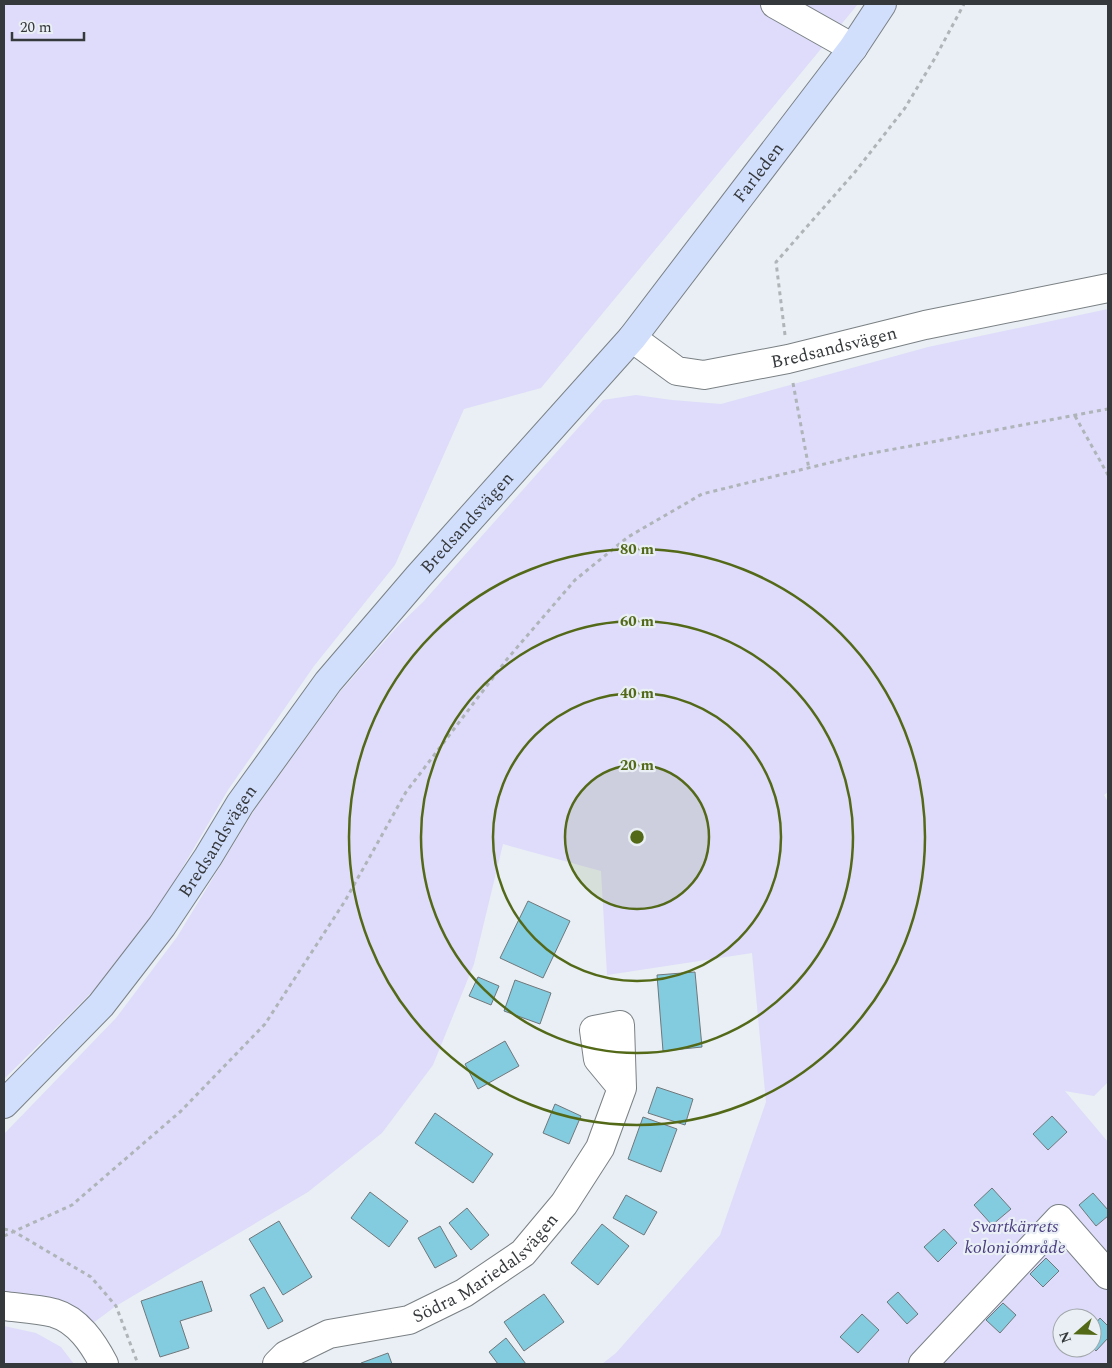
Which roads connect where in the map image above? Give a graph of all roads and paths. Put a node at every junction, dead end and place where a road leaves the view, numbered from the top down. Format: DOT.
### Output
graph roads {
  1 [pos="775,4"];
  2 [pos="882,4"];
  3 [pos="964,4"];
  4 [pos="853,48"];
  5 [pos="1108,288"];
  6 [pos="632,338"];
  7 [pos="788,359"];
  8 [pos="1108,409"];
  9 [pos="1075,416"];
  10 [pos="809,468"];
  11 [pos="1108,475"];
  12 [pos="622,1088"];
  13 [pos="4,1104"];
  14 [pos="4,1228"];
  15 [pos="13,1231"];
  16 [pos="4,1236"];
  17 [pos="1108,1275"];
  18 [pos="4,1306"];
  19 [pos="104,1364"];
  20 [pos="138,1364"];
  21 [pos="277,1364"];
  22 [pos="922,1364"];
  1 -- 4 [label="street"];
  2 -- 4 [label="street, Farleden"];
  3 -- 7 [label="path"];
  4 -- 6 [label="street, Farleden"];
  5 -- 7 [label="street, Bredsandsvägen"];
  6 -- 7 [label="street, Bredsandsvägen"];
  6 -- 13 [label="street, Bredsandsvägen"];
  7 -- 10 [label="path"];
  8 -- 9 [label="path"];
  9 -- 10 [label="path"];
  9 -- 11 [label="path"];
  10 -- 15 [label="path"];
  12 -- 21 [label="street, Södra Mariedalsvägen"];
  14 -- 15 [label="path"];
  15 -- 16 [label="path"];
  15 -- 20 [label="path"];
  17 -- 22 [label="street"];
  18 -- 19 [label="street"];
}
